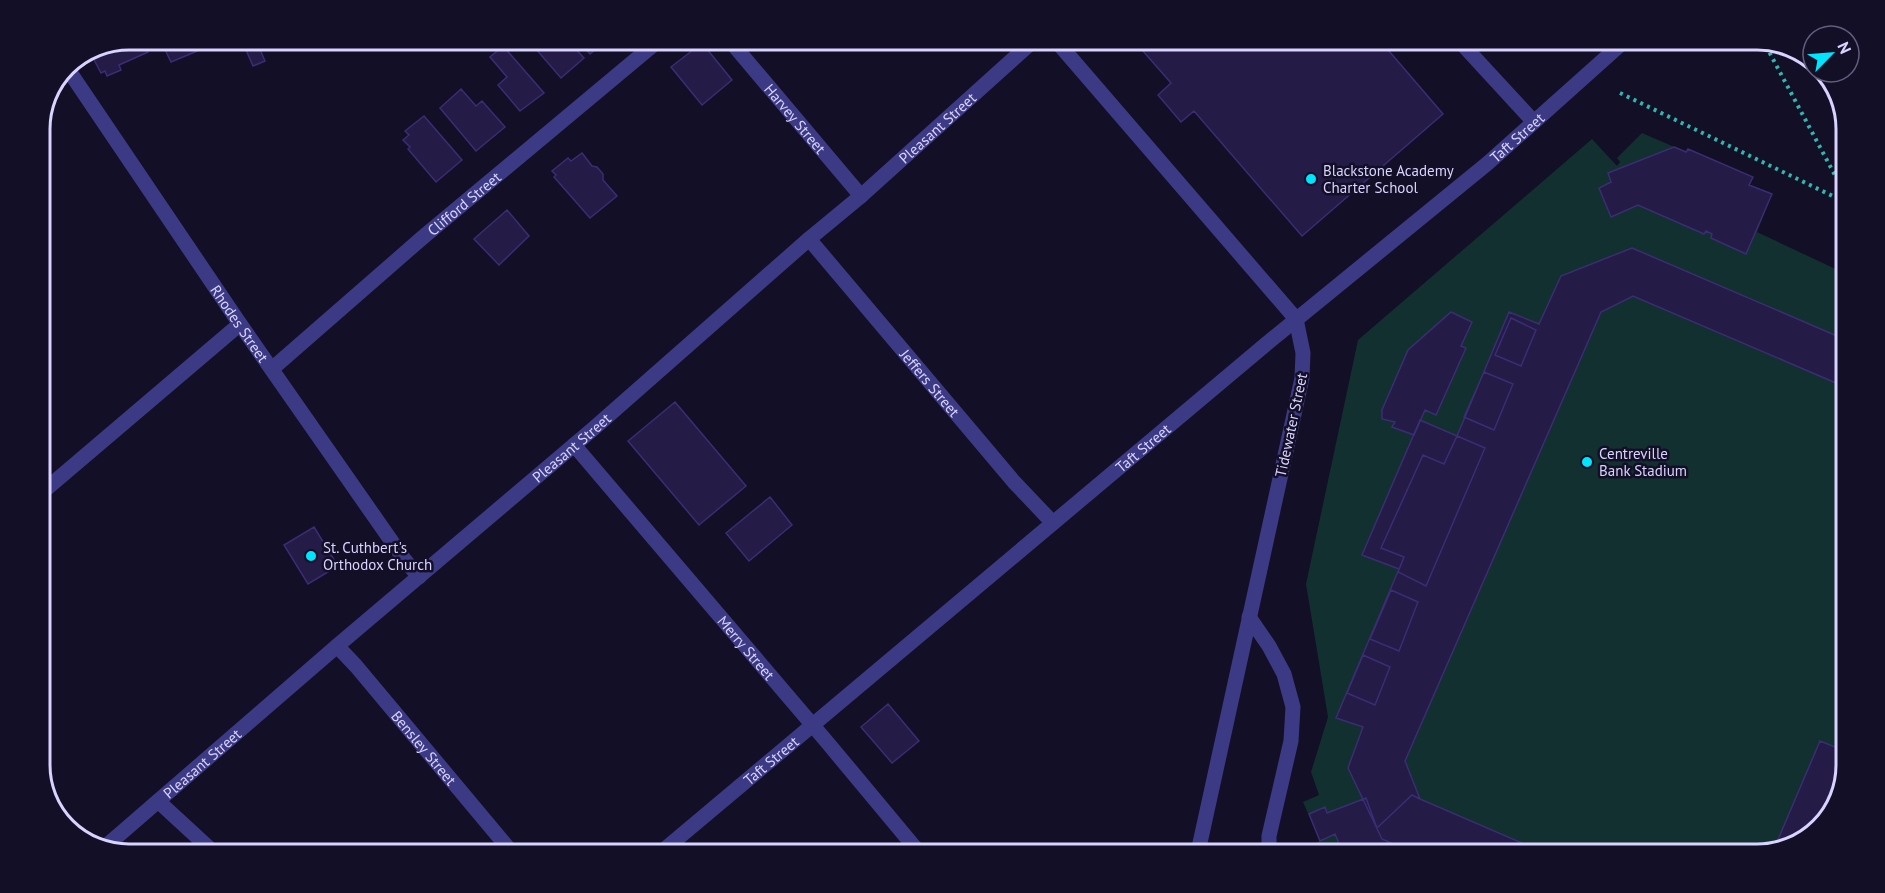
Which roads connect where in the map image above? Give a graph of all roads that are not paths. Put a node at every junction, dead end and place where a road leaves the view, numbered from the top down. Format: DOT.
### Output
graph roads {
  1 [pos="647,50"];
  2 [pos="738,50"];
  3 [pos="1023,50"];
  4 [pos="1064,50"];
  5 [pos="1468,50"];
  6 [pos="1614,50"];
  7 [pos="72,75"];
  8 [pos="1534,122"];
  9 [pos="861,196"];
  10 [pos="809,239"];
  11 [pos="1296,319"];
  12 [pos="240,324"];
  13 [pos="273,368"];
  14 [pos="574,445"];
  15 [pos="50,486"];
  16 [pos="1053,524"];
  17 [pos="419,577"];
  18 [pos="1249,617"];
  19 [pos="337,646"];
  20 [pos="813,726"];
  21 [pos="158,801"];
  22 [pos="114,842"];
  23 [pos="205,844"];
  24 [pos="505,844"];
  25 [pos="671,844"];
  26 [pos="912,844"];
  27 [pos="1200,844"];
  28 [pos="1269,844"];
  1 -- 13 [label="street, Clifford Street"];
  2 -- 9 [label="street, Harvey Street"];
  3 -- 9 [label="street, Pleasant Street"];
  4 -- 11 [label="street, Tidewater Street"];
  5 -- 8 [label="street"];
  6 -- 8 [label="street, Taft Street"];
  7 -- 12 [label="street, Rhodes Street"];
  8 -- 11 [label="street, Taft Street"];
  9 -- 10 [label="street, Pleasant Street"];
  10 -- 14 [label="street, Pleasant Street"];
  10 -- 16 [label="street, Jeffers Street"];
  11 -- 16 [label="street, Taft Street"];
  11 -- 18 [label="street, Tidewater Street"];
  12 -- 13 [label="street, Rhodes Street"];
  12 -- 15 [label="street"];
  13 -- 17 [label="street, Rhodes Street"];
  14 -- 17 [label="street, Pleasant Street"];
  14 -- 20 [label="street, Merry Street"];
  16 -- 20 [label="street, Taft Street"];
  17 -- 19 [label="street, Pleasant Street"];
  18 -- 27 [label="street, Tidewater Street"];
  18 -- 28 [label="street"];
  19 -- 21 [label="street, Pleasant Street"];
  19 -- 24 [label="street, Bensley Street"];
  20 -- 25 [label="street, Taft Street"];
  20 -- 26 [label="street, Merry Street"];
  21 -- 22 [label="street, Pleasant Street"];
  21 -- 23 [label="street"];
}
